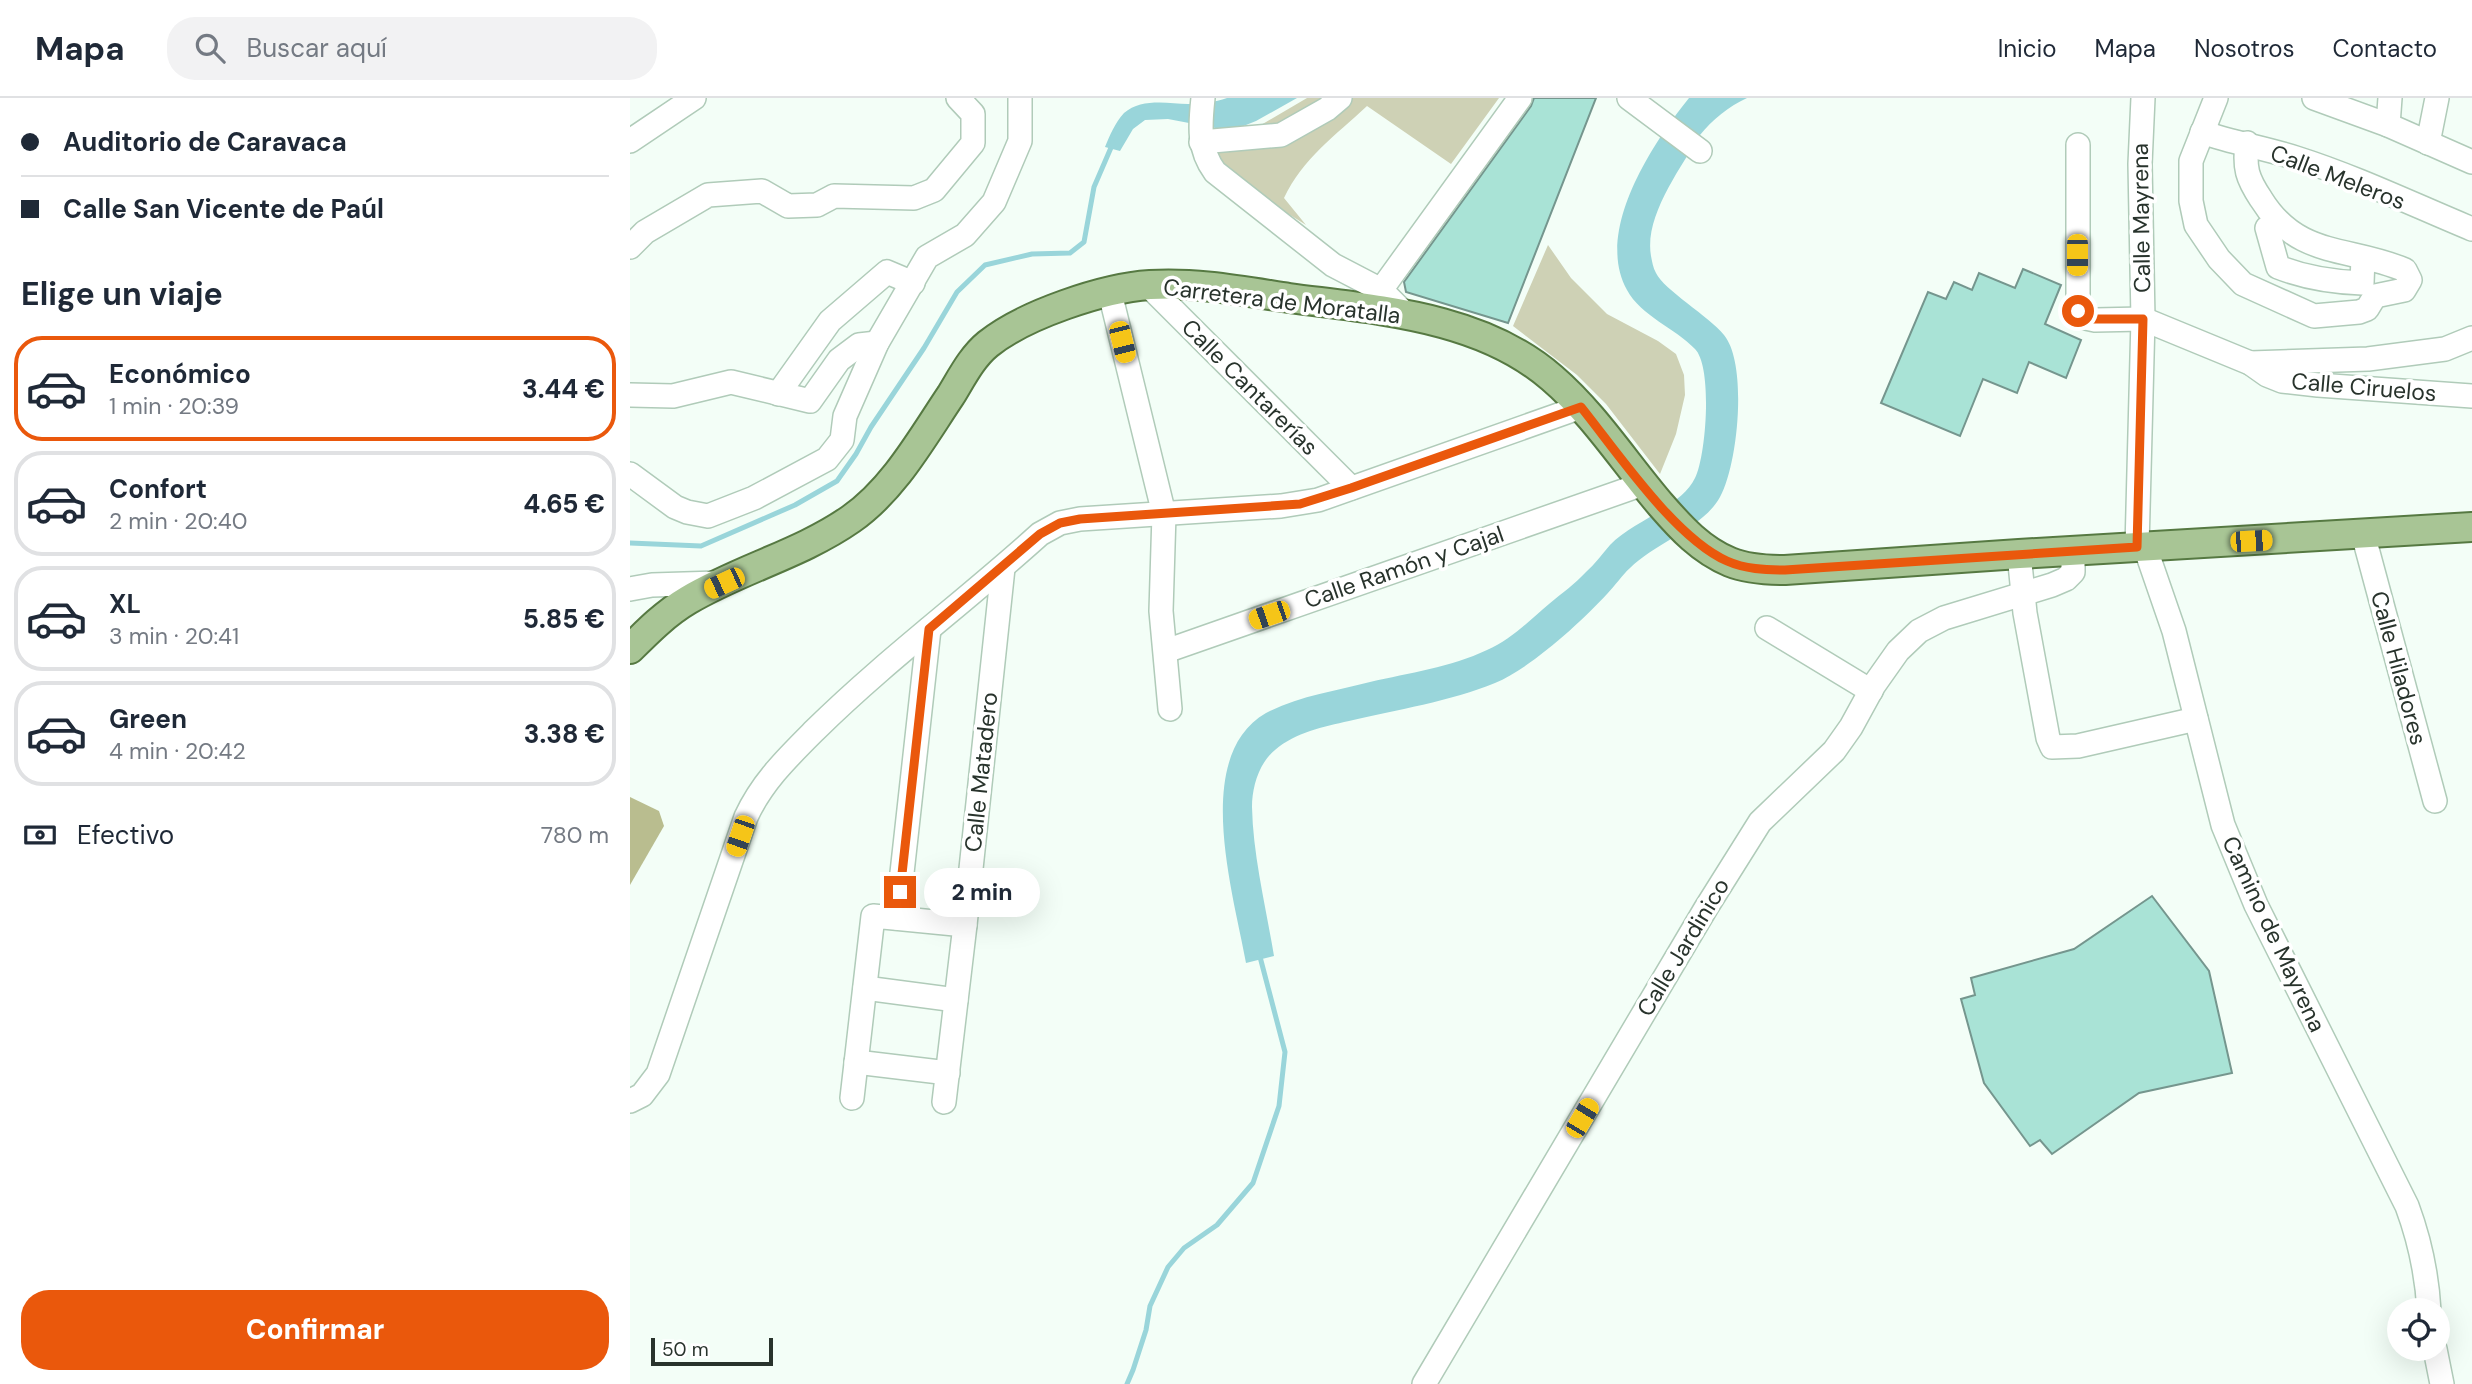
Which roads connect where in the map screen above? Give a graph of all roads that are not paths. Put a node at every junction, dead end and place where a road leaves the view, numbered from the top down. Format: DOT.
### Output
graph roads {
  1 [pos="694,98"];
  2 [pos="958,98"];
  3 [pos="1020,98"];
  4 [pos="1340,98"];
  5 [pos="1520,98"];
  6 [pos="1629,98"];
  7 [pos="2143,98"];
  8 [pos="2216,98"];
  9 [pos="2314,98"];
  10 [pos="2390,98"];
  11 [pos="2437,98"];
  12 [pos="1202,117"];
  13 [pos="2388,125"];
  14 [pos="2202,132"];
  15 [pos="630,141"];
  16 [pos="2428,143"];
  17 [pos="2247,144"];
  18 [pos="2078,145"];
  19 [pos="1700,151"];
  20 [pos="2472,162"];
  21 [pos="2267,228"];
  22 [pos="2472,229"];
  23 [pos="630,247"];
  24 [pos="2363,258"];
  25 [pos="1333,265"];
  26 [pos="1359,279"];
  27 [pos="913,283"];
  28 [pos="1148,285"];
  29 [pos="1110,293"];
  30 [pos="1338,300"];
  31 [pos="1374,300"];
  32 [pos="2143,319"];
  33 [pos="2472,338"];
  34 [pos="877,343"];
  35 [pos="2274,370"];
  36 [pos="778,394"];
  37 [pos="630,395"];
  38 [pos="2472,396"];
  39 [pos="1581,407"];
  40 [pos="630,474"];
  41 [pos="1351,488"];
  42 [pos="1647,490"];
  43 [pos="1164,514"];
  44 [pos="2472,527"];
  45 [pos="2363,534"];
  46 [pos="2141,547"];
  47 [pos="2073,551"];
  48 [pos="2019,554"];
  49 [pos="1003,568"];
  50 [pos="724,583"];
  51 [pos="630,589"];
  52 [pos="2022,595"];
  53 [pos="1768,628"];
  54 [pos="929,629"];
  55 [pos="630,649"];
  56 [pos="1166,651"];
  57 [pos="1871,691"];
  58 [pos="1170,709"];
  59 [pos="2196,719"];
  60 [pos="2435,801"];
  61 [pos="897,918"];
  62 [pos="965,925"];
  63 [pos="865,988"];
  64 [pos="956,1000"];
  65 [pos="856,1062"];
  66 [pos="948,1073"];
  67 [pos="852,1098"];
  68 [pos="630,1101"];
  69 [pos="944,1102"];
  70 [pos="2429,1298"];
  71 [pos="2437,1361"];
  72 [pos="1424,1384"];
  73 [pos="2442,1384"];
  1 -- 15 [label="street"];
  2 -- 23 [label="street"];
  3 -- 27 [label="street"];
  4 -- 12 [label="street"];
  5 -- 31 [label="street"];
  6 -- 19 [label="street"];
  7 -- 32 [label="street, Calle Mayrena"];
  8 -- 14 [label="street"];
  9 -- 13 [label="street"];
  10 -- 13 [label="street"];
  11 -- 16 [label="street"];
  12 -- 25 [label="street"];
  13 -- 16 [label="street"];
  14 -- 17 [label="street, Calle Meleros"];
  14 -- 24 [label="street"];
  16 -- 20 [label="street"];
  17 -- 22 [label="street, Calle Meleros"];
  17 -- 24 [label="street"];
  18 -- 32 [label="street"];
  21 -- 24 [label="street"];
  25 -- 26 [label="street"];
  25 -- 30 [label="street"];
  26 -- 30 [label="street"];
  26 -- 31 [label="street"];
  27 -- 34 [label="street"];
  27 -- 36 [label="street"];
  28 -- 29 [label="main road, Carretera de Moratalla"];
  28 -- 30 [label="main road, Carretera de Moratalla"];
  28 -- 41 [label="street, Calle Cantarerías"];
  29 -- 43 [label="street"];
  29 -- 50 [label="main road, Carretera de Moratalla"];
  30 -- 31 [label="main road, Carretera de Moratalla"];
  31 -- 39 [label="main road, Carretera de Moratalla"];
  32 -- 35 [label="street, Calle Ciruelos"];
  32 -- 46 [label="street, Calle Mayrena"];
  33 -- 35 [label="street"];
  34 -- 36 [label="street"];
  34 -- 40 [label="street"];
  35 -- 38 [label="street, Calle Ciruelos"];
  36 -- 37 [label="street"];
  39 -- 41 [label="street"];
  39 -- 42 [label="main road, Carretera de Moratalla"];
  41 -- 43 [label="street"];
  42 -- 48 [label="main road, Carretera de Moratalla"];
  42 -- 56 [label="street, Calle Ramón y Cajal"];
  43 -- 49 [label="street"];
  43 -- 56 [label="street"];
  44 -- 45 [label="main road, Carretera de Moratalla"];
  45 -- 46 [label="main road, Carretera de Moratalla"];
  45 -- 60 [label="street, Calle Hiladores"];
  46 -- 47 [label="main road, Carretera de Moratalla"];
  46 -- 59 [label="street, Camino de Mayrena"];
  47 -- 48 [label="main road, Carretera de Moratalla"];
  47 -- 52 [label="street, Calle Jardinico"];
  48 -- 52 [label="street"];
  49 -- 54 [label="street"];
  49 -- 62 [label="street, Calle Matadero"];
  50 -- 51 [label="street"];
  50 -- 55 [label="main road, Carretera de Moratalla"];
  52 -- 57 [label="street, Calle Jardinico"];
  52 -- 59 [label="street"];
  53 -- 57 [label="street"];
  54 -- 61 [label="street"];
  54 -- 68 [label="street"];
  56 -- 58 [label="street"];
  57 -- 72 [label="street, Calle Jardinico"];
  59 -- 70 [label="street, Camino de Mayrena"];
  61 -- 62 [label="street"];
  61 -- 63 [label="street"];
  62 -- 64 [label="street, Calle Matadero"];
  63 -- 64 [label="street"];
  63 -- 65 [label="street"];
  64 -- 66 [label="street, Calle Matadero"];
  65 -- 66 [label="street"];
  65 -- 67 [label="street"];
  66 -- 69 [label="street, Calle Matadero"];
  71 -- 73 [label="street"];
}
